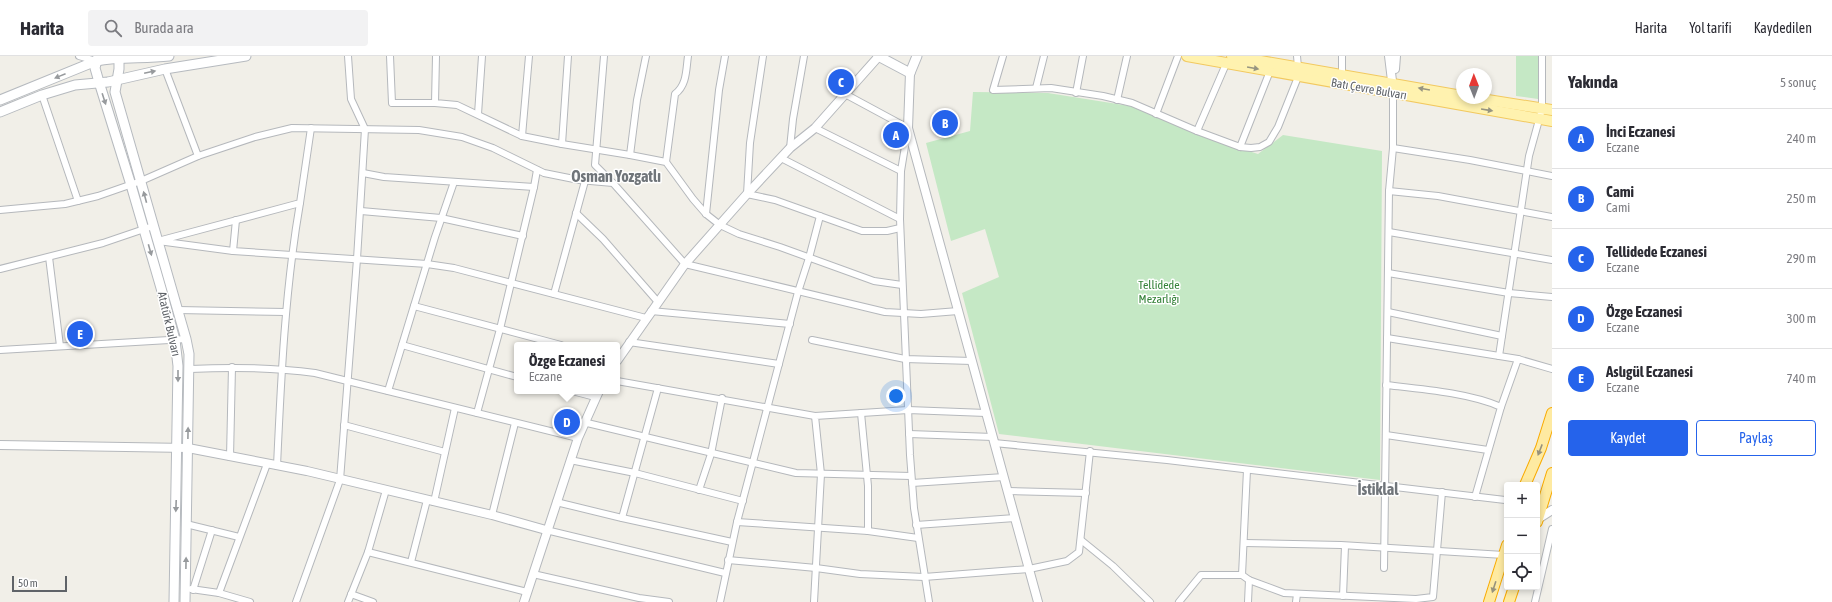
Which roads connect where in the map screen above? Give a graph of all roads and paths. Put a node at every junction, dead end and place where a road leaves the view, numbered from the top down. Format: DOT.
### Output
graph roads {
  1 [pos="79,56"];
  2 [pos="169,56"];
  3 [pos="246,56"];
  4 [pos="348,56"];
  5 [pos="390,56"];
  6 [pos="436,56"];
  7 [pos="482,56"];
  8 [pos="529,56"];
  9 [pos="568,56"];
  10 [pos="604,56"];
  11 [pos="646,56"];
  12 [pos="688,56"];
  13 [pos="725,56"];
  14 [pos="763,56"];
  15 [pos="804,56"];
  16 [pos="879,56"];
  17 [pos="912,56"];
  18 [pos="917,56"];
  19 [pos="1003,56"];
  20 [pos="1044,56"];
  21 [pos="1083,56"];
  22 [pos="1127,56"];
  23 [pos="1178,56"];
  24 [pos="1187,56"];
  25 [pos="1297,56"];
  26 [pos="1342,56"];
  27 [pos="1389,56"];
  28 [pos="1396,56"];
  29 [pos="1542,56"];
  30 [pos="119,57"];
  31 [pos="97,58"];
  32 [pos="1234,58"];
  33 [pos="165,69"];
  34 [pos="1270,71"];
  35 [pos="1298,72"];
  36 [pos="910,74"];
  37 [pos="1342,75"];
  38 [pos="117,79"];
  39 [pos="99,82"];
  40 [pos="1036,88"];
  41 [pos="1393,89"];
  42 [pos="1076,93"];
  43 [pos="42,94"];
  44 [pos="845,94"];
  45 [pos="1456,95"];
  46 [pos="0,100"];
  47 [pos="1117,100"];
  48 [pos="1492,102"];
  49 [pos="435,103"];
  50 [pos="0,112"];
  51 [pos="1544,113"];
  52 [pos="478,114"];
  53 [pos="1156,114"];
  54 [pos="1552,121"];
  55 [pos="311,128"];
  56 [pos="815,128"];
  57 [pos="908,128"];
  58 [pos="365,129"];
  59 [pos="1197,131"];
  60 [pos="522,136"];
  61 [pos="562,144"];
  62 [pos="1240,147"];
  63 [pos="790,148"];
  64 [pos="1393,148"];
  65 [pos="596,150"];
  66 [pos="630,155"];
  67 [pos="198,156"];
  68 [pos="781,158"];
  69 [pos="666,162"];
  70 [pos="537,170"];
  71 [pos="901,171"];
  72 [pos="1527,172"];
  73 [pos="364,173"];
  74 [pos="1552,176"];
  75 [pos="585,181"];
  76 [pos="141,182"];
  77 [pos="454,182"];
  78 [pos="612,183"];
  79 [pos="131,185"];
  80 [pos="534,187"];
  81 [pos="1389,191"];
  82 [pos="747,194"];
  83 [pos="78,201"];
  84 [pos="300,204"];
  85 [pos="0,210"];
  86 [pos="361,211"];
  87 [pos="1521,211"];
  88 [pos="576,213"];
  89 [pos="706,214"];
  90 [pos="820,216"];
  91 [pos="1552,217"];
  92 [pos="441,218"];
  93 [pos="900,219"];
  94 [pos="236,220"];
  95 [pos="720,225"];
  96 [pos="149,228"];
  97 [pos="900,228"];
  98 [pos="1389,232"];
  99 [pos="523,236"];
  100 [pos="158,241"];
  101 [pos="234,251"];
  102 [pos="1514,253"];
  103 [pos="291,254"];
  104 [pos="49,257"];
  105 [pos="809,258"];
  106 [pos="358,259"];
  107 [pos="1552,260"];
  108 [pos="427,264"];
  109 [pos="685,264"];
  110 [pos="0,269"];
  111 [pos="1388,273"];
  112 [pos="510,283"];
  113 [pos="902,285"];
  114 [pos="798,292"];
  115 [pos="1509,293"];
  116 [pos="554,294"];
  117 [pos="1552,297"];
  118 [pos="658,302"];
  119 [pos="414,306"];
  120 [pos="178,310"];
  121 [pos="958,311"];
  122 [pos="286,312"];
  123 [pos="1388,312"];
  124 [pos="904,313"];
  125 [pos="648,314"];
  126 [pos="790,324"];
  127 [pos="500,329"];
  128 [pos="1502,336"];
  129 [pos="1387,338"];
  130 [pos="186,339"];
  131 [pos="175,340"];
  132 [pos="812,340"];
  133 [pos="550,342"];
  134 [pos="629,342"];
  135 [pos="60,346"];
  136 [pos="402,346"];
  137 [pos="0,350"];
  138 [pos="620,356"];
  139 [pos="1499,356"];
  140 [pos="905,359"];
  141 [pos="1518,360"];
  142 [pos="972,361"];
  143 [pos="779,364"];
  144 [pos="232,367"];
  145 [pos="282,368"];
  146 [pos="190,369"];
  147 [pos="1552,369"];
  148 [pos="489,370"];
  149 [pos="514,376"];
  150 [pos="347,382"];
  151 [pos="620,382"];
  152 [pos="1386,385"];
  153 [pos="658,388"];
  154 [pos="388,391"];
  155 [pos="597,394"];
  156 [pos="722,398"];
  157 [pos="1501,407"];
  158 [pos="455,408"];
  159 [pos="768,408"];
  160 [pos="908,410"];
  161 [pos="477,413"];
  162 [pos="861,413"];
  163 [pos="986,413"];
  164 [pos="1552,413"];
  165 [pos="815,416"];
  166 [pos="515,422"];
  167 [pos="583,422"];
  168 [pos="344,425"];
  169 [pos="909,434"];
  170 [pos="1386,435"];
  171 [pos="578,438"];
  172 [pos="644,438"];
  173 [pos="994,440"];
  174 [pos="0,445"];
  175 [pos="178,448"];
  176 [pos="188,448"];
  177 [pos="1488,450"];
  178 [pos="1090,451"];
  179 [pos="445,452"];
  180 [pos="711,454"];
  181 [pos="230,457"];
  182 [pos="570,460"];
  183 [pos="754,463"];
  184 [pos="267,464"];
  185 [pos="277,466"];
  186 [pos="1248,470"];
  187 [pos="635,473"];
  188 [pos="1552,473"];
  189 [pos="821,474"];
  190 [pos="867,474"];
  191 [pos="911,476"];
  192 [pos="1004,477"];
  193 [pos="340,480"];
  194 [pos="1526,482"];
  195 [pos="912,483"];
  196 [pos="1386,486"];
  197 [pos="386,490"];
  198 [pos="700,490"];
  199 [pos="1008,492"];
  200 [pos="1442,492"];
  201 [pos="1086,493"];
  202 [pos="1545,493"];
  203 [pos="1474,497"];
  204 [pos="1504,500"];
  205 [pos="430,501"];
  206 [pos="743,501"];
  207 [pos="556,502"];
  208 [pos="1552,510"];
  209 [pos="492,515"];
  210 [pos="622,518"];
  211 [pos="1015,518"];
  212 [pos="1538,518"];
  213 [pos="1540,518"];
  214 [pos="737,522"];
  215 [pos="186,524"];
  216 [pos="916,525"];
  217 [pos="819,528"];
  218 [pos="212,530"];
  219 [pos="546,530"];
  220 [pos="1552,530"];
  221 [pos="868,531"];
  222 [pos="239,537"];
  223 [pos="918,538"];
  224 [pos="1081,540"];
  225 [pos="732,542"];
  226 [pos="1244,543"];
  227 [pos="1345,546"];
  228 [pos="1385,547"];
  229 [pos="1437,550"];
  230 [pos="1504,550"];
  231 [pos="368,552"];
  232 [pos="1505,554"];
  233 [pos="728,560"];
  234 [pos="1545,560"];
  235 [pos="411,562"];
  236 [pos="1552,562"];
  237 [pos="816,568"];
  238 [pos="1384,568"];
  239 [pos="1029,569"];
  240 [pos="725,573"];
  241 [pos="533,574"];
  242 [pos="1242,575"];
  243 [pos="924,577"];
  244 [pos="1249,580"];
  245 [pos="189,588"];
  246 [pos="1513,590"];
  247 [pos="527,592"];
  248 [pos="219,593"];
  249 [pos="351,594"];
  250 [pos="1297,594"];
  251 [pos="1343,596"];
  252 [pos="1368,599"];
  253 [pos="1416,601"];
  254 [pos="174,602"];
  255 [pos="184,602"];
  256 [pos="250,602"];
  257 [pos="296,602"];
  258 [pos="348,602"];
  259 [pos="373,602"];
  260 [pos="524,602"];
  261 [pos="669,602"];
  262 [pos="720,602"];
  263 [pos="814,602"];
  264 [pos="929,602"];
  265 [pos="1038,602"];
  266 [pos="1150,602"];
  267 [pos="1180,602"];
  268 [pos="1248,602"];
  269 [pos="1296,602"];
  270 [pos="1489,602"];
  271 [pos="1509,602"];
  272 [pos="1535,602"];
  1 -- 31 [label="street"];
  2 -- 30 [label="main road"];
  3 -- 33 [label="main road"];
  4 -- 58 [label="street"];
  5 -- 49 [label="street"];
  6 -- 49 [label="street"];
  7 -- 52 [label="street"];
  8 -- 60 [label="street"];
  9 -- 61 [label="street"];
  10 -- 65 [label="street"];
  11 -- 66 [label="street"];
  12 -- 69 [label="street"];
  13 -- 89 [label="street"];
  14 -- 82 [label="street"];
  15 -- 63 [label="street"];
  16 -- 36 [label="main road"];
  16 -- 44 [label="street"];
  17 -- 36 [label="main road"];
  18 -- 36 [label="main road"];
  19 -- 40 [label="street"];
  20 -- 40 [label="street"];
  21 -- 42 [label="street"];
  22 -- 47 [label="street"];
  23 -- 53 [label="street"];
  24 -- 32 [label="main road, Batı Çevre Bulvarı"];
  25 -- 35 [label="street"];
  26 -- 37 [label="street"];
  27 -- 41 [label="street"];
  28 -- 41 [label="street"];
  29 -- 51 [label="street"];
  30 -- 31 [label="main road"];
  30 -- 38 [label="main road, Atatürk Bulvarı"];
  31 -- 39 [label="main road, Atatürk Bulvarı"];
  31 -- 46 [label="main road, one-way"];
  32 -- 34 [label="main road, Batı Çevre Bulvarı, one-way"];
  32 -- 35 [label="main road, Batı Çevre Bulvarı"];
  32 -- 59 [label="street"];
  38 -- 33 [label="main road, one-way"];
  33 -- 67 [label="street"];
  34 -- 35 [label="main road, Batı Çevre Bulvarı"];
  34 -- 62 [label="street"];
  35 -- 37 [label="main road, Batı Çevre Bulvarı"];
  35 -- 41 [label="main road, Batı Çevre Bulvarı"];
  35 -- 62 [label="street"];
  36 -- 57 [label="street"];
  37 -- 41 [label="main road, Batı Çevre Bulvarı"];
  38 -- 39 [label="main road"];
  38 -- 76 [label="main road, Atatürk Bulvarı"];
  39 -- 43 [label="main road"];
  39 -- 79 [label="main road, Atatürk Bulvarı, one-way"];
  40 -- 42 [label="street"];
  45 -- 41 [label="main road, Batı Çevre Bulvarı, one-way"];
  41 -- 51 [label="main road, Batı Çevre Bulvarı, one-way"];
  41 -- 64 [label="street"];
  42 -- 47 [label="street"];
  43 -- 50 [label="main road"];
  43 -- 83 [label="street"];
  44 -- 56 [label="street"];
  44 -- 57 [label="street"];
  47 -- 53 [label="street"];
  48 -- 51 [label="main road, Batı Çevre Bulvarı"];
  49 -- 52 [label="street"];
  51 -- 54 [label="main road, Batı Çevre Bulvarı"];
  51 -- 72 [label="street"];
  52 -- 60 [label="street"];
  53 -- 59 [label="street"];
  55 -- 58 [label="street"];
  55 -- 67 [label="street"];
  55 -- 84 [label="street"];
  56 -- 63 [label="street"];
  56 -- 71 [label="street"];
  57 -- 71 [label="street"];
  57 -- 121 [label="street"];
  58 -- 70 [label="street"];
  58 -- 73 [label="street"];
  59 -- 62 [label="street"];
  60 -- 61 [label="street"];
  61 -- 65 [label="street"];
  63 -- 68 [label="street"];
  64 -- 72 [label="street"];
  64 -- 81 [label="street"];
  65 -- 66 [label="street"];
  65 -- 78 [label="street"];
  66 -- 69 [label="street"];
  67 -- 76 [label="street"];
  68 -- 82 [label="street"];
  68 -- 93 [label="street"];
  69 -- 89 [label="street"];
  70 -- 75 [label="street"];
  70 -- 80 [label="street"];
  71 -- 93 [label="street"];
  72 -- 74 [label="street"];
  72 -- 87 [label="street"];
  73 -- 77 [label="street"];
  73 -- 86 [label="street"];
  75 -- 78 [label="street"];
  75 -- 88 [label="street"];
  76 -- 79 [label="street"];
  96 -- 76 [label="main road, Atatürk Bulvarı, one-way"];
  77 -- 80 [label="street"];
  77 -- 92 [label="street"];
  78 -- 109 [label="street"];
  79 -- 83 [label="street"];
  79 -- 96 [label="main road, Atatürk Bulvarı"];
  80 -- 99 [label="street"];
  81 -- 87 [label="street"];
  81 -- 98 [label="street"];
  82 -- 90 [label="street"];
  82 -- 95 [label="street"];
  83 -- 85 [label="street"];
  84 -- 94 [label="street"];
  84 -- 103 [label="street"];
  86 -- 92 [label="street"];
  86 -- 106 [label="street"];
  87 -- 91 [label="street"];
  87 -- 102 [label="street"];
  88 -- 116 [label="street"];
  88 -- 118 [label="street"];
  89 -- 95 [label="street"];
  90 -- 97 [label="street"];
  90 -- 105 [label="street"];
  92 -- 99 [label="street"];
  92 -- 108 [label="street"];
  93 -- 97 [label="street"];
  94 -- 100 [label="street"];
  94 -- 101 [label="street"];
  95 -- 105 [label="street"];
  95 -- 109 [label="street"];
  96 -- 100 [label="main road, Atatürk Bulvarı"];
  96 -- 104 [label="street"];
  96 -- 131 [label="main road, Atatürk Bulvarı, one-way"];
  97 -- 113 [label="street"];
  98 -- 102 [label="street"];
  98 -- 111 [label="street"];
  99 -- 112 [label="street"];
  100 -- 101 [label="street"];
  100 -- 120 [label="main road, Atatürk Bulvarı"];
  101 -- 103 [label="street"];
  102 -- 107 [label="street"];
  102 -- 115 [label="street"];
  103 -- 106 [label="street"];
  103 -- 122 [label="street"];
  104 -- 110 [label="street"];
  104 -- 135 [label="street"];
  105 -- 113 [label="street"];
  105 -- 114 [label="street"];
  106 -- 108 [label="street"];
  106 -- 150 [label="street"];
  108 -- 112 [label="street"];
  108 -- 119 [label="street"];
  109 -- 114 [label="street"];
  109 -- 118 [label="street"];
  111 -- 115 [label="street"];
  111 -- 123 [label="street"];
  112 -- 116 [label="street"];
  112 -- 127 [label="street"];
  113 -- 124 [label="street"];
  114 -- 124 [label="street"];
  114 -- 126 [label="street"];
  115 -- 117 [label="street"];
  115 -- 128 [label="street"];
  116 -- 125 [label="street"];
  118 -- 125 [label="street"];
  119 -- 127 [label="street"];
  119 -- 136 [label="street"];
  120 -- 122 [label="street"];
  120 -- 130 [label="main road, Atatürk Bulvarı"];
  121 -- 124 [label="street"];
  121 -- 142 [label="street"];
  122 -- 145 [label="street"];
  123 -- 128 [label="street"];
  123 -- 129 [label="street"];
  124 -- 140 [label="street"];
  125 -- 126 [label="street"];
  125 -- 134 [label="street"];
  126 -- 143 [label="street"];
  127 -- 133 [label="street"];
  127 -- 148 [label="street"];
  128 -- 139 [label="street"];
  129 -- 139 [label="street"];
  129 -- 152 [label="street"];
  130 -- 131 [label="street"];
  130 -- 146 [label="main road, Atatürk Bulvarı"];
  131 -- 135 [label="street"];
  131 -- 175 [label="main road, Atatürk Bulvarı, one-way"];
  132 -- 140 [label="street"];
  134 -- 138 [label="street"];
  134 -- 143 [label="street"];
  135 -- 137 [label="street"];
  136 -- 148 [label="street"];
  136 -- 154 [label="street"];
  139 -- 141 [label="street"];
  140 -- 142 [label="street"];
  140 -- 160 [label="street"];
  141 -- 147 [label="street"];
  141 -- 157 [label="street"];
  142 -- 163 [label="street"];
  143 -- 159 [label="street"];
  144 -- 145 [label="street"];
  144 -- 146 [label="street"];
  144 -- 181 [label="street"];
  145 -- 150 [label="street"];
  145 -- 185 [label="street"];
  176 -- 146 [label="main road, Atatürk Bulvarı, one-way"];
  148 -- 149 [label="street"];
  148 -- 161 [label="street"];
  150 -- 154 [label="street"];
  150 -- 168 [label="street"];
  151 -- 153 [label="street"];
  152 -- 157 [label="street"];
  152 -- 170 [label="street"];
  153 -- 156 [label="street"];
  153 -- 172 [label="street"];
  154 -- 158 [label="street"];
  155 -- 167 [label="street"];
  156 -- 159 [label="street"];
  156 -- 180 [label="street"];
  157 -- 177 [label="street"];
  158 -- 161 [label="street"];
  158 -- 179 [label="street"];
  159 -- 165 [label="street"];
  159 -- 183 [label="street"];
  160 -- 162 [label="street"];
  160 -- 163 [label="street"];
  160 -- 169 [label="street"];
  161 -- 166 [label="street"];
  162 -- 165 [label="street"];
  162 -- 190 [label="street"];
  163 -- 173 [label="street"];
  164 -- 194 [label="highway, one-way"];
  165 -- 189 [label="street"];
  166 -- 171 [label="street"];
  166 -- 209 [label="street"];
  167 -- 171 [label="street"];
  167 -- 172 [label="street"];
  168 -- 179 [label="street"];
  168 -- 193 [label="street"];
  169 -- 173 [label="street"];
  169 -- 191 [label="street"];
  170 -- 177 [label="street"];
  170 -- 196 [label="street"];
  171 -- 182 [label="street"];
  172 -- 180 [label="street"];
  172 -- 187 [label="street"];
  173 -- 178 [label="street"];
  173 -- 192 [label="street"];
  174 -- 175 [label="street"];
  175 -- 176 [label="street"];
  175 -- 254 [label="main road, Atatürk Bulvarı, one-way"];
  176 -- 181 [label="street"];
  176 -- 215 [label="main road, Atatürk Bulvarı"];
  177 -- 203 [label="street"];
  178 -- 186 [label="street"];
  178 -- 201 [label="street"];
  179 -- 205 [label="street"];
  180 -- 183 [label="street"];
  180 -- 198 [label="street"];
  181 -- 184 [label="street"];
  182 -- 187 [label="street"];
  182 -- 207 [label="street"];
  183 -- 189 [label="street"];
  183 -- 206 [label="street"];
  184 -- 185 [label="street"];
  184 -- 222 [label="street"];
  185 -- 193 [label="street"];
  186 -- 196 [label="street"];
  186 -- 226 [label="street"];
  187 -- 198 [label="street"];
  187 -- 210 [label="street"];
  188 -- 202 [label="highway"];
  189 -- 190 [label="street"];
  189 -- 217 [label="street"];
  190 -- 191 [label="street"];
  190 -- 221 [label="street"];
  191 -- 195 [label="street"];
  192 -- 195 [label="street"];
  192 -- 199 [label="street"];
  193 -- 197 [label="street"];
  193 -- 257 [label="street"];
  195 -- 216 [label="street"];
  196 -- 200 [label="street"];
  196 -- 228 [label="street"];
  197 -- 205 [label="street"];
  197 -- 231 [label="street"];
  198 -- 206 [label="street"];
  199 -- 201 [label="street"];
  199 -- 211 [label="street"];
  200 -- 203 [label="street"];
  200 -- 229 [label="street"];
  201 -- 224 [label="street"];
  202 -- 212 [label="highway"];
  203 -- 204 [label="street"];
  205 -- 209 [label="street"];
  205 -- 235 [label="street"];
  206 -- 214 [label="street"];
  207 -- 210 [label="street"];
  207 -- 219 [label="street"];
  208 -- 213 [label="street"];
  209 -- 219 [label="street"];
  210 -- 225 [label="street"];
  211 -- 216 [label="street"];
  211 -- 239 [label="street"];
  214 -- 217 [label="street"];
  214 -- 225 [label="street"];
  215 -- 218 [label="street"];
  245 -- 215 [label="main road, Atatürk Bulvarı, one-way"];
  216 -- 223 [label="street"];
  217 -- 221 [label="street"];
  217 -- 237 [label="street"];
  218 -- 222 [label="street"];
  218 -- 245 [label="street"];
  219 -- 240 [label="street"];
  219 -- 241 [label="street"];
  220 -- 234 [label="street"];
  221 -- 223 [label="street"];
  222 -- 248 [label="street"];
  223 -- 243 [label="street"];
  224 -- 239 [label="street"];
  224 -- 266 [label="street"];
  225 -- 233 [label="street"];
  226 -- 227 [label="street"];
  226 -- 242 [label="street"];
  227 -- 228 [label="street"];
  227 -- 251 [label="street"];
  228 -- 229 [label="street"];
  228 -- 238 [label="street"];
  229 -- 230 [label="street"];
  229 -- 253 [label="street"];
  231 -- 235 [label="street"];
  231 -- 249 [label="street"];
  232 -- 270 [label="highway, one-way"];
  233 -- 237 [label="street"];
  233 -- 240 [label="street"];
  234 -- 236 [label="street"];
  234 -- 272 [label="street"];
  235 -- 247 [label="street"];
  237 -- 243 [label="street"];
  237 -- 263 [label="street"];
  239 -- 243 [label="street"];
  239 -- 265 [label="street"];
  240 -- 262 [label="street"];
  241 -- 247 [label="street"];
  241 -- 261 [label="street"];
  242 -- 244 [label="street"];
  242 -- 267 [label="street"];
  243 -- 264 [label="street"];
  244 -- 250 [label="street"];
  244 -- 268 [label="street"];
  245 -- 248 [label="street"];
  245 -- 255 [label="main road, Atatürk Bulvarı"];
  246 -- 271 [label="highway"];
  247 -- 260 [label="street"];
  248 -- 256 [label="street"];
  249 -- 258 [label="street"];
  249 -- 259 [label="street"];
  250 -- 251 [label="street"];
  250 -- 269 [label="street"];
  251 -- 252 [label="street"];
  252 -- 253 [label="street"];
}
